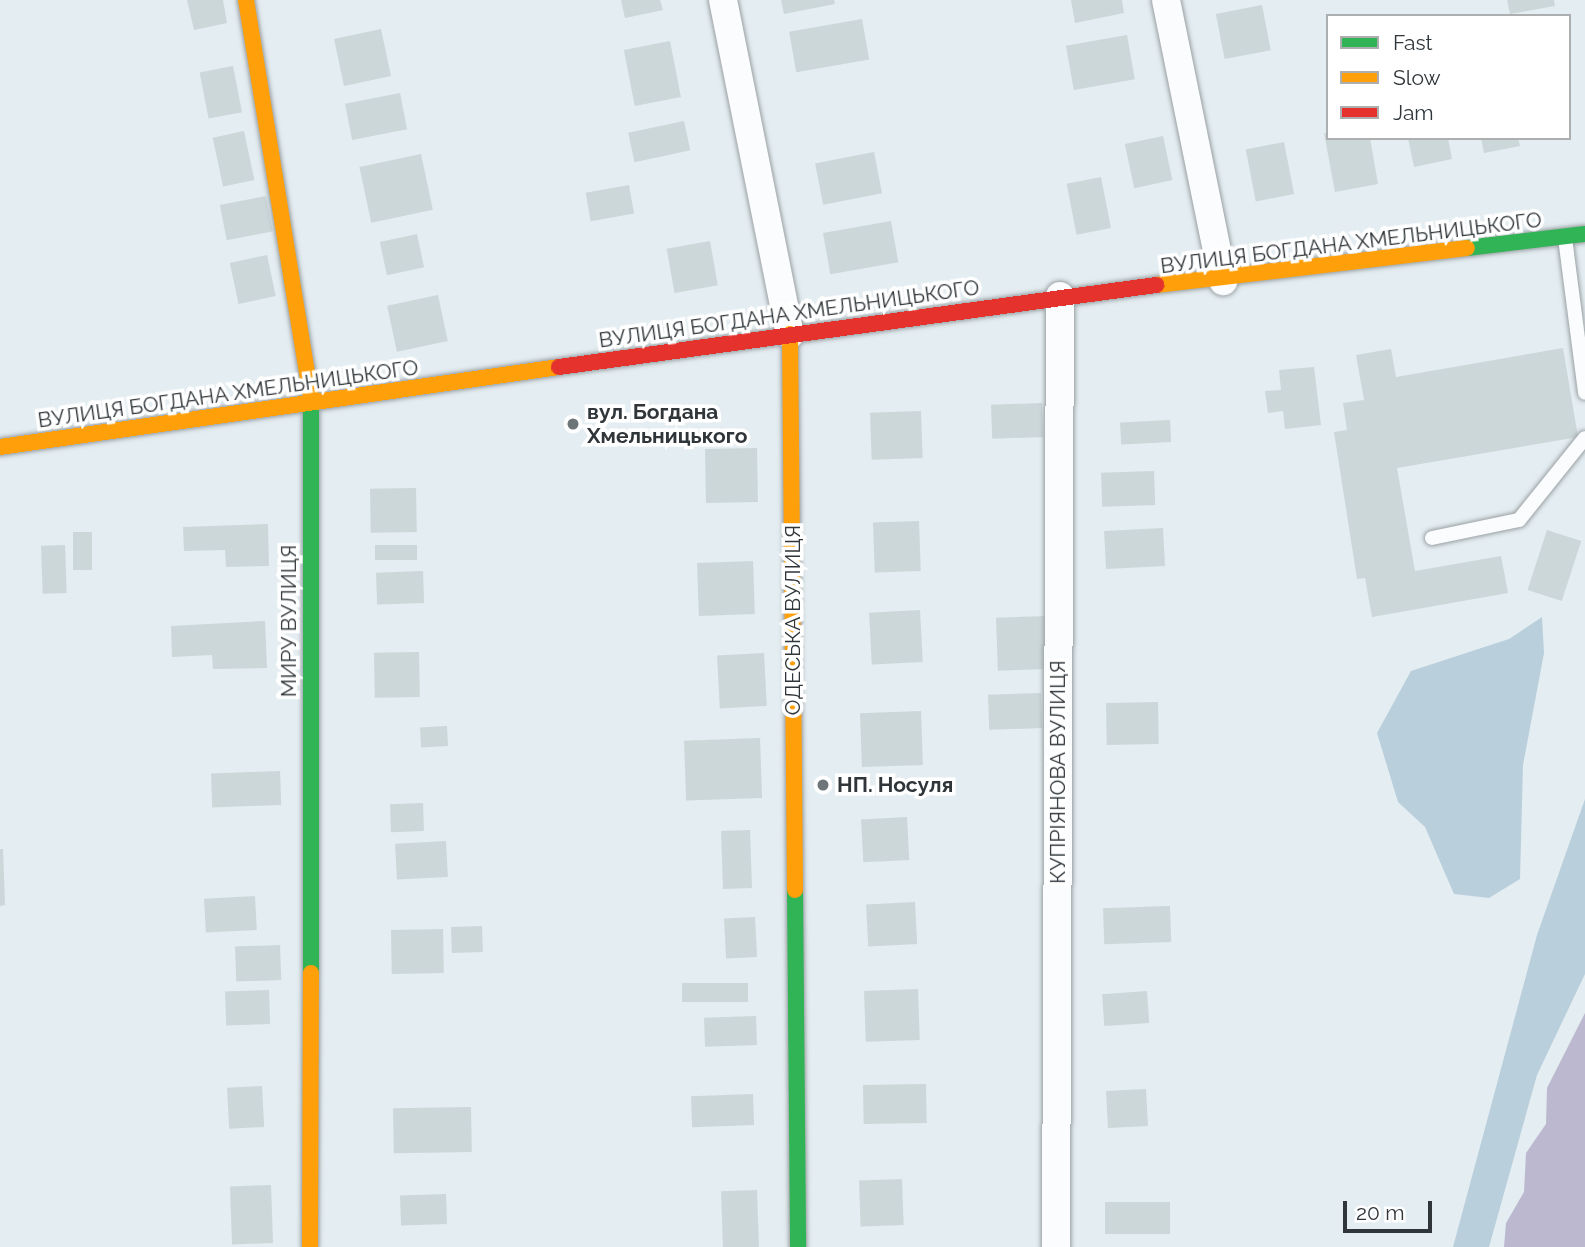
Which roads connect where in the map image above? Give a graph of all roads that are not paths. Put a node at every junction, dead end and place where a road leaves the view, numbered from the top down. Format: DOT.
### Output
graph roads {
  1 [pos="246,0"];
  2 [pos="723,0"];
  3 [pos="1166,0"];
  4 [pos="1585,234"];
  5 [pos="1565,236"];
  6 [pos="1223,281"];
  7 [pos="1060,296"];
  8 [pos="790,334"];
  9 [pos="1585,393"];
  10 [pos="312,404"];
  11 [pos="1585,438"];
  12 [pos="0,447"];
  13 [pos="1432,538"];
  14 [pos="310,1247"];
  15 [pos="798,1247"];
  16 [pos="1056,1247"];
  1 -- 10 [label="street, МИРУ ВУЛИЦЯ"];
  2 -- 8 [label="street, ОДЕСЬКА ВУЛИЦЯ"];
  3 -- 6 [label="street"];
  4 -- 5 [label="street, ВУЛИЦЯ БОГДАНА ХМЕЛЬНИЦЬКОГО"];
  5 -- 6 [label="street, ВУЛИЦЯ БОГДАНА ХМЕЛЬНИЦЬКОГО"];
  5 -- 9 [label="lane"];
  6 -- 7 [label="street, ВУЛИЦЯ БОГДАНА ХМЕЛЬНИЦЬКОГО"];
  7 -- 8 [label="street, ВУЛИЦЯ БОГДАНА ХМЕЛЬНИЦЬКОГО"];
  7 -- 16 [label="street, КУПРІЯНОВА ВУЛИЦЯ"];
  8 -- 10 [label="street, ВУЛИЦЯ БОГДАНА ХМЕЛЬНИЦЬКОГО"];
  8 -- 15 [label="street, ОДЕСЬКА ВУЛИЦЯ"];
  10 -- 12 [label="street, ВУЛИЦЯ БОГДАНА ХМЕЛЬНИЦЬКОГО"];
  10 -- 14 [label="street, МИРУ ВУЛИЦЯ"];
  11 -- 13 [label="lane"];
}
